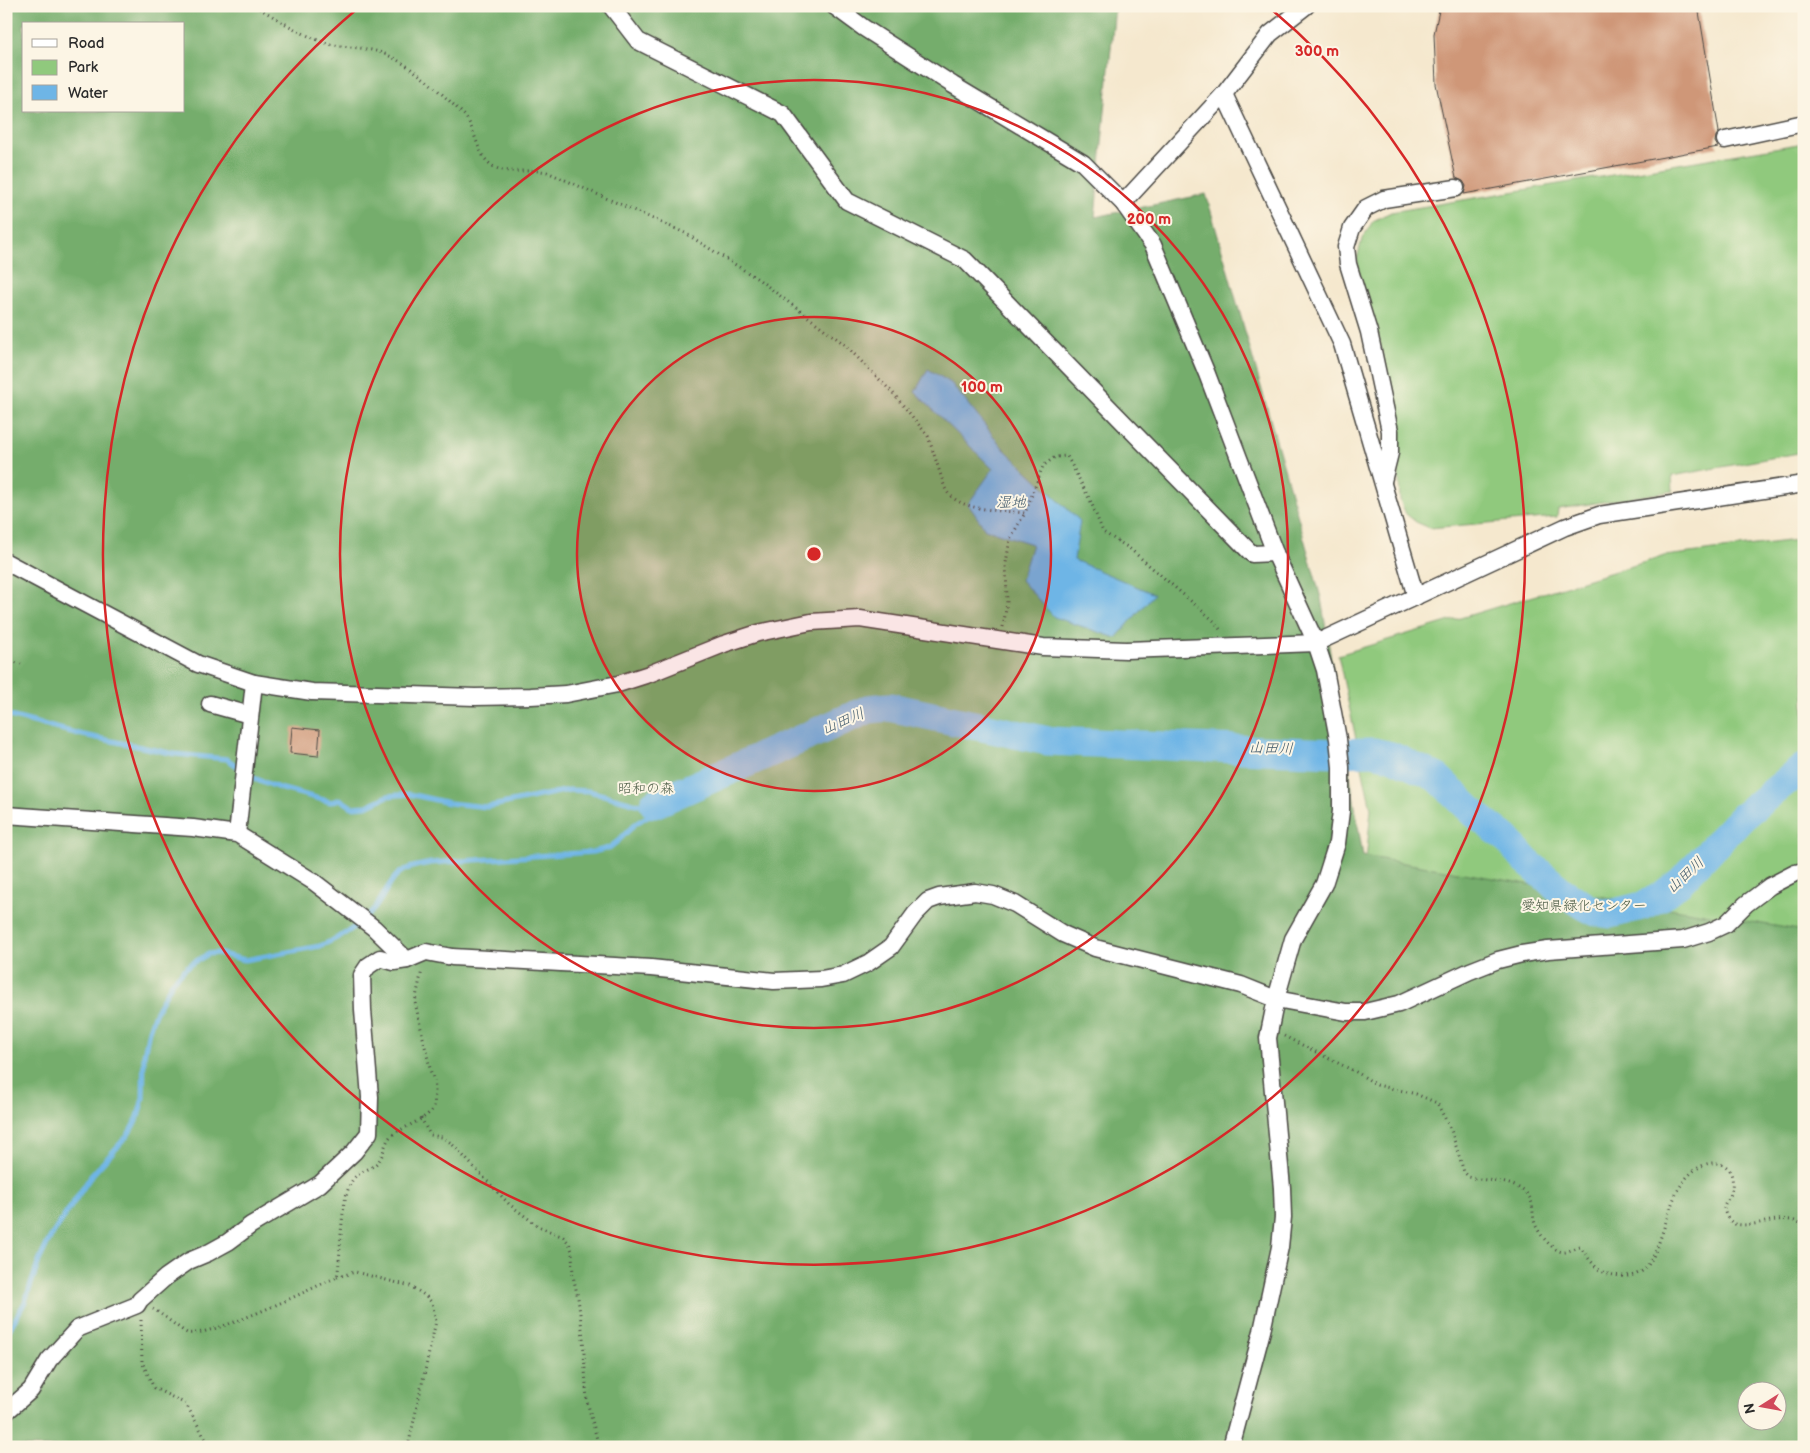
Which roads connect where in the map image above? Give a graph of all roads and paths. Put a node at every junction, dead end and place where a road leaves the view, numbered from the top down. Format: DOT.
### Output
graph roads {
  1 [pos="254,6"];
  2 [pos="611,6"];
  3 [pos="834,6"];
  4 [pos="1306,6"];
  5 [pos="1224,94"];
  6 [pos="1804,123"];
  7 [pos="1725,140"];
  8 [pos="1456,188"];
  9 [pos="1123,203"];
  10 [pos="1383,481"];
  11 [pos="1804,484"];
  12 [pos="1025,513"];
  13 [pos="1275,553"];
  14 [pos="6,562"];
  15 [pos="1416,597"];
  16 [pos="1001,641"];
  17 [pos="1316,643"];
  18 [pos="1232,647"];
  19 [pos="6,660"];
  20 [pos="22,664"];
  21 [pos="254,683"];
  22 [pos="210,704"];
  23 [pos="250,715"];
  24 [pos="6,815"];
  25 [pos="237,834"];
  26 [pos="1804,871"];
  27 [pos="426,952"];
  28 [pos="407,960"];
  29 [pos="1276,999"];
  30 [pos="1281,1034"];
  31 [pos="421,1118"];
  32 [pos="1804,1225"];
  33 [pos="337,1277"];
  34 [pos="140,1300"];
  35 [pos="6,1412"];
  36 [pos="210,1447"];
  37 [pos="408,1447"];
  38 [pos="598,1447"];
  39 [pos="1231,1447"];
  1 -- 12 [label="path"];
  2 -- 13 [label="street"];
  3 -- 9 [label="street"];
  4 -- 5 [label="street"];
  5 -- 9 [label="street"];
  5 -- 10 [label="street"];
  6 -- 7 [label="street"];
  8 -- 10 [label="street"];
  9 -- 13 [label="street"];
  10 -- 15 [label="street"];
  11 -- 15 [label="street"];
  12 -- 16 [label="path"];
  12 -- 18 [label="path"];
  13 -- 17 [label="street"];
  14 -- 21 [label="street"];
  15 -- 17 [label="street"];
  16 -- 18 [label="street"];
  16 -- 21 [label="street"];
  17 -- 18 [label="street"];
  17 -- 29 [label="street"];
  19 -- 20 [label="path"];
  21 -- 23 [label="street"];
  22 -- 23 [label="street"];
  23 -- 25 [label="street"];
  24 -- 25 [label="street"];
  25 -- 28 [label="street"];
  26 -- 29 [label="street"];
  27 -- 28 [label="street"];
  27 -- 29 [label="street"];
  27 -- 31 [label="path"];
  28 -- 34 [label="street"];
  29 -- 39 [label="street"];
  30 -- 32 [label="path"];
  31 -- 33 [label="path"];
  31 -- 38 [label="path"];
  33 -- 34 [label="path"];
  33 -- 37 [label="path"];
  34 -- 35 [label="street"];
  34 -- 36 [label="path"];
}
